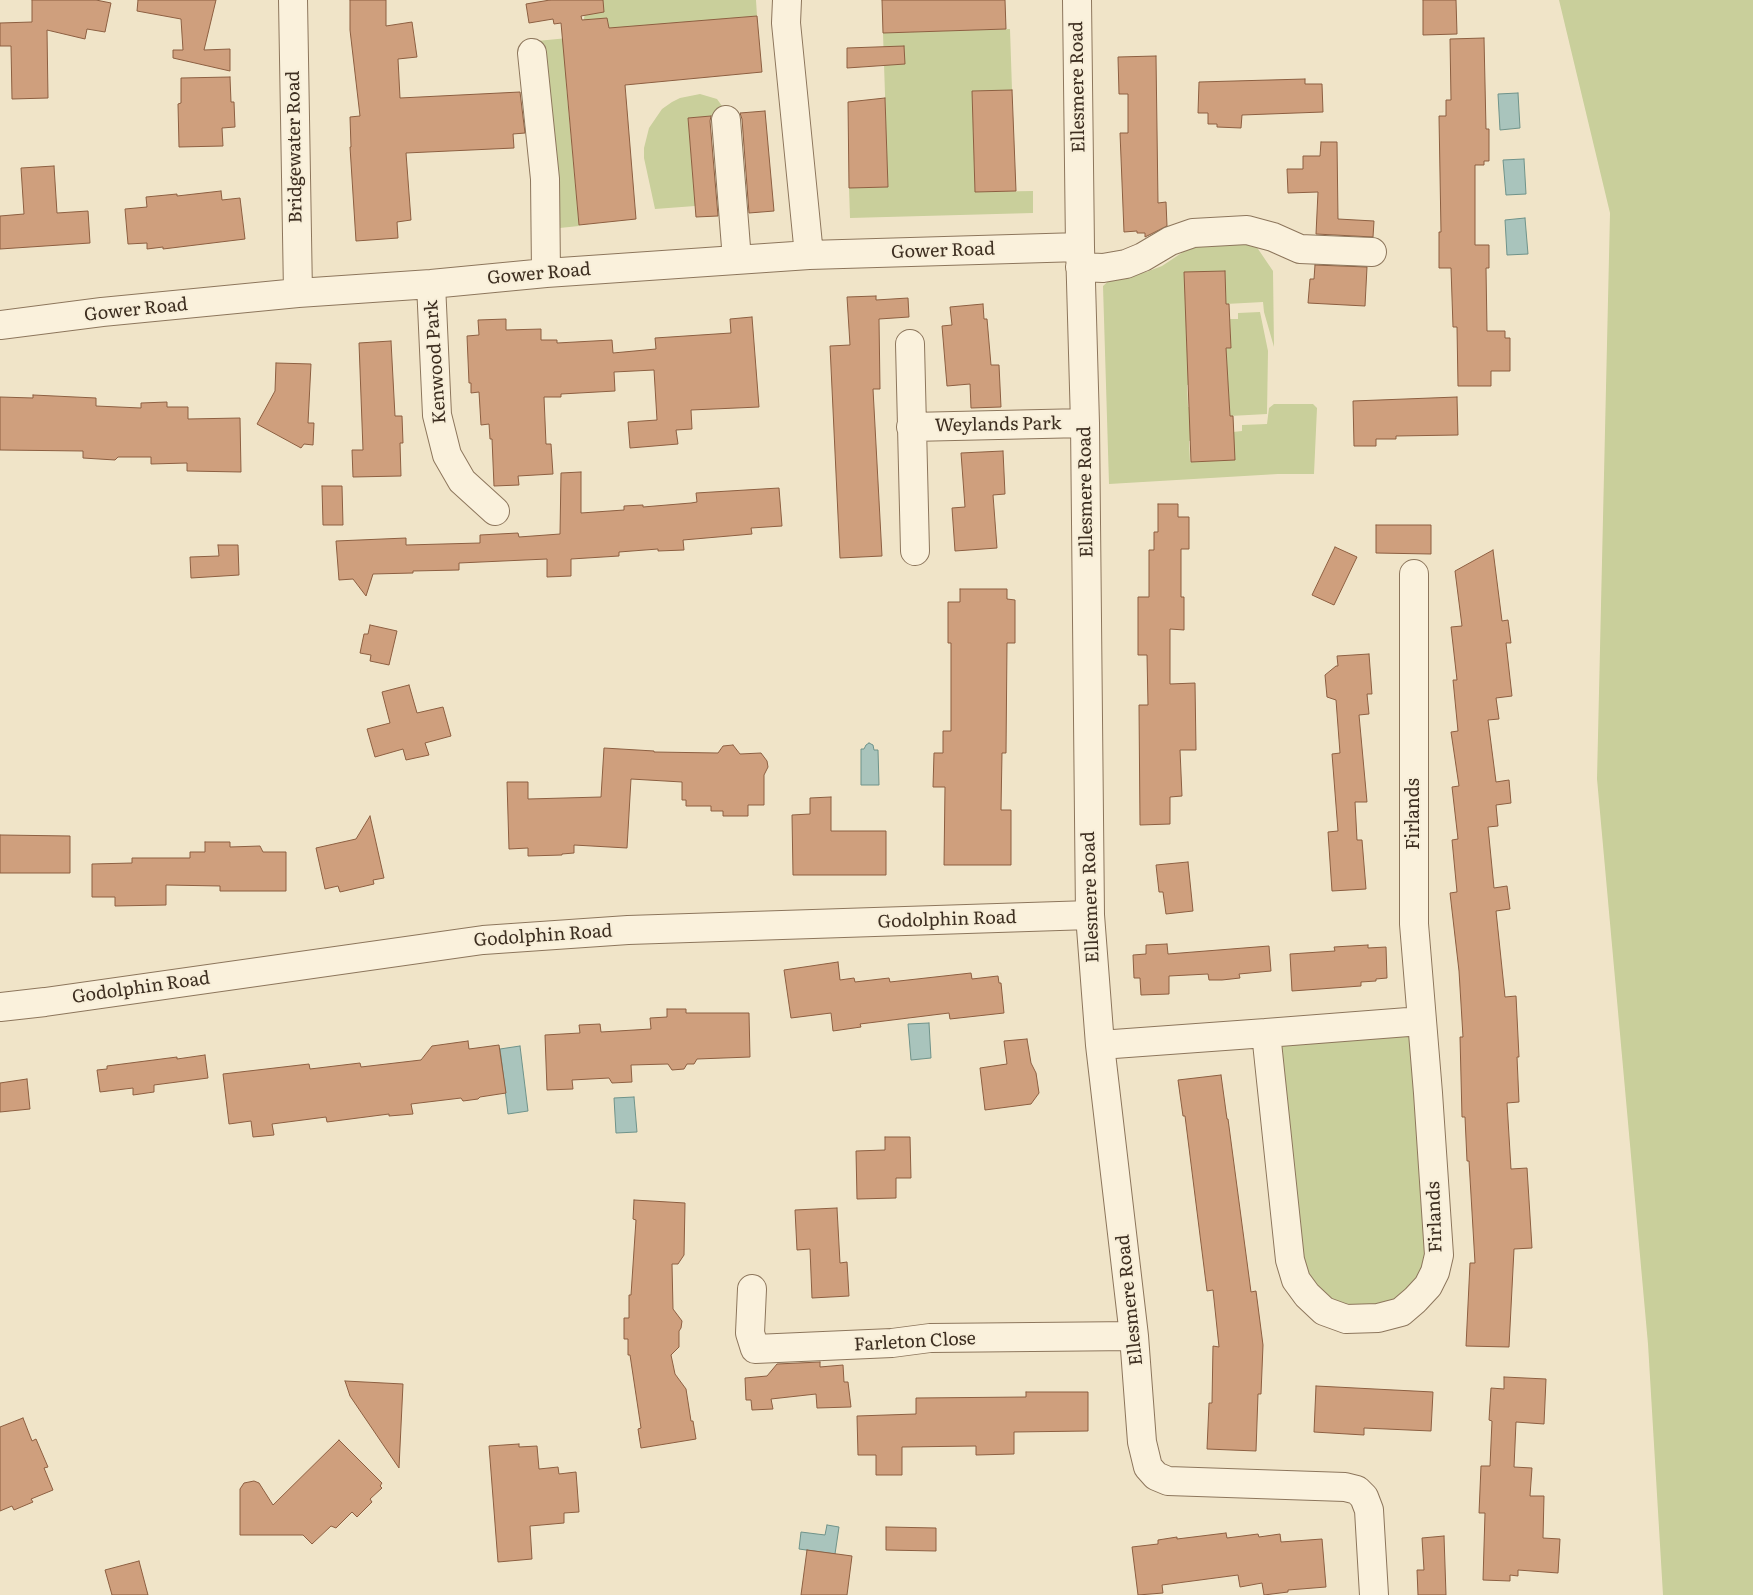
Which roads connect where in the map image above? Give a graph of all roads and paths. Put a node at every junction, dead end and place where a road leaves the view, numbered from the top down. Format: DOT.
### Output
graph roads {
  1 [pos="293,0"];
  2 [pos="787,0"];
  3 [pos="1077,0"];
  4 [pos="532,53"];
  5 [pos="726,120"];
  6 [pos="1372,252"];
  7 [pos="808,255"];
  8 [pos="1080,257"];
  9 [pos="737,260"];
  10 [pos="546,273"];
  11 [pos="430,284"];
  12 [pos="298,293"];
  13 [pos="0,325"];
  14 [pos="910,344"];
  15 [pos="1085,423"];
  16 [pos="912,427"];
  17 [pos="495,512"];
  18 [pos="915,551"];
  19 [pos="1414,574"];
  20 [pos="1090,914"];
  21 [pos="0,1007"];
  22 [pos="1421,1021"];
  23 [pos="1266,1033"];
  24 [pos="1100,1045"];
  25 [pos="752,1289"];
  26 [pos="1134,1336"];
  27 [pos="1374,1595"];
  1 -- 12 [label="street, Bridgewater Road"];
  2 -- 7 [label="street"];
  3 -- 8 [label="street, Ellesmere Road"];
  4 -- 10 [label="street"];
  5 -- 9 [label="street"];
  6 -- 8 [label="street, Gower Road"];
  7 -- 8 [label="street, Gower Road"];
  7 -- 9 [label="street, Gower Road"];
  8 -- 15 [label="street, Ellesmere Road"];
  9 -- 10 [label="street, Gower Road"];
  10 -- 11 [label="street, Gower Road"];
  11 -- 12 [label="street, Gower Road"];
  11 -- 17 [label="street, Kenwood Park"];
  12 -- 13 [label="street, Gower Road"];
  14 -- 16 [label="street, Weylands Park"];
  15 -- 16 [label="street, Weylands Park"];
  15 -- 20 [label="street, Ellesmere Road"];
  16 -- 18 [label="street, Weylands Park"];
  19 -- 22 [label="street, Firlands"];
  20 -- 21 [label="street, Godolphin Road"];
  20 -- 24 [label="street, Ellesmere Road"];
  22 -- 23 [label="street"];
  22 -- 23 [label="street, Firlands"];
  23 -- 24 [label="street"];
  24 -- 26 [label="street, Ellesmere Road"];
  25 -- 26 [label="street, Farleton Close"];
  26 -- 27 [label="street, Ellesmere Road"];
}
